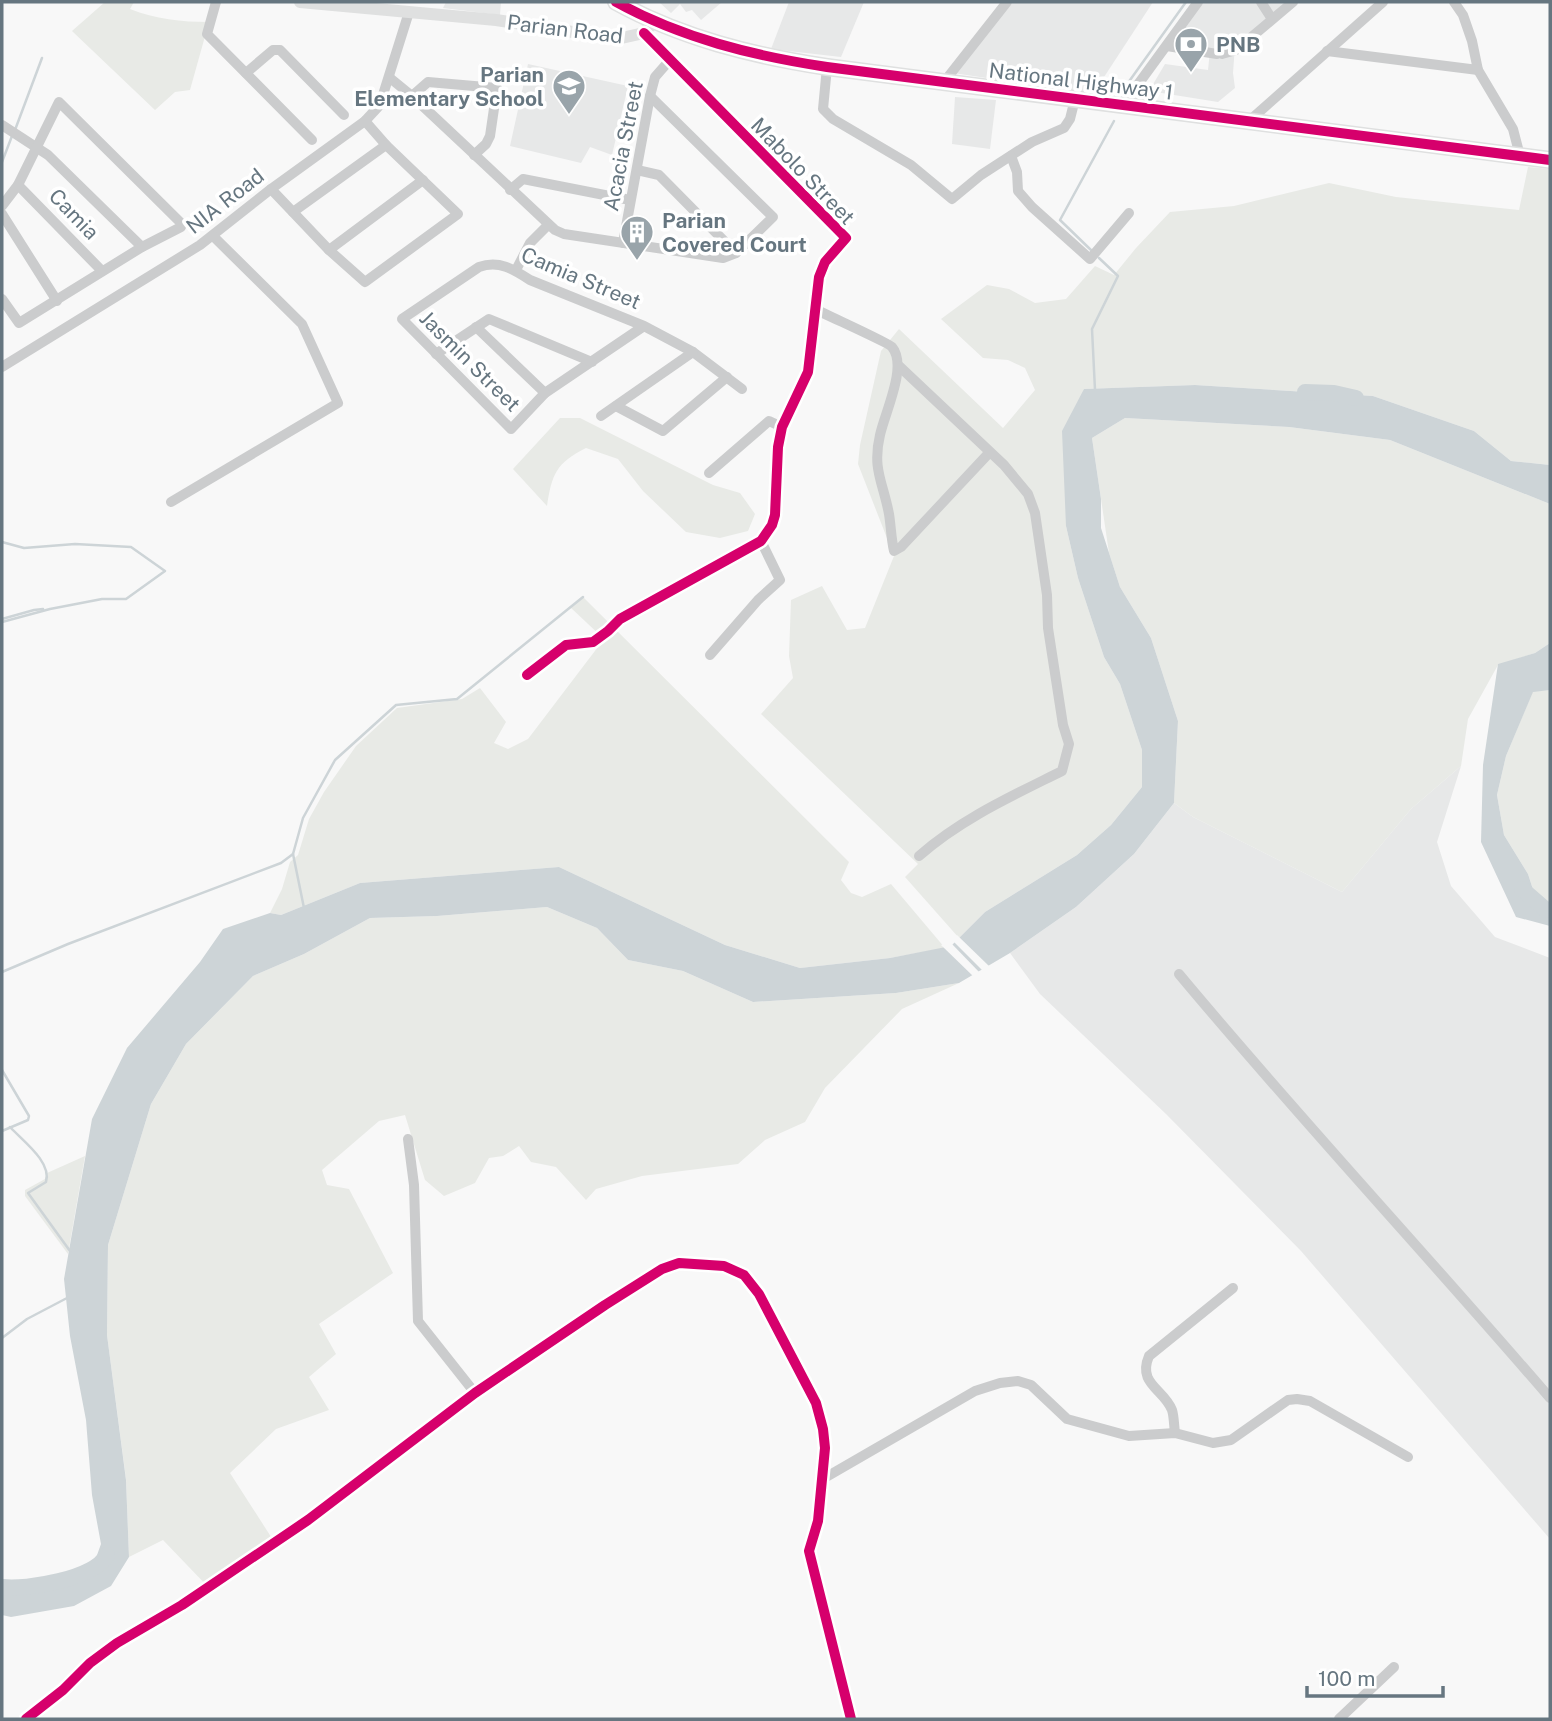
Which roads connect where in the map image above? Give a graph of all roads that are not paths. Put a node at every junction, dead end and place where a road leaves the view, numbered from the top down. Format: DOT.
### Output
graph roads {
  1 [pos="216,2"];
  2 [pos="300,2"];
  3 [pos="616,2"];
  4 [pos="1007,2"];
  5 [pos="1198,2"];
  6 [pos="1261,2"];
  7 [pos="1293,2"];
  8 [pos="1383,2"];
  9 [pos="1454,2"];
  10 [pos="409,12"];
  11 [pos="1272,19"];
  12 [pos="649,27"];
  13 [pos="1167,46"];
  14 [pos="1327,51"];
  15 [pos="669,61"];
  16 [pos="827,67"];
  17 [pos="1478,70"];
  18 [pos="246,73"];
  19 [pos="390,78"];
  20 [pos="943,82"];
  21 [pos="412,96"];
  22 [pos="650,96"];
  23 [pos="1074,99"];
  24 [pos="1123,106"];
  25 [pos="344,115"];
  26 [pos="365,121"];
  27 [pos="1248,122"];
  28 [pos="9,130"];
  29 [pos="312,140"];
  30 [pos="386,145"];
  31 [pos="36,147"];
  32 [pos="474,155"];
  33 [pos="1011,156"];
  34 [pos="1520,156"];
  35 [pos="1550,160"];
  36 [pos="637,170"];
  37 [pos="423,180"];
  38 [pos="18,185"];
  39 [pos="271,189"];
  40 [pos="510,190"];
  41 [pos="631,200"];
  42 [pos="2,206"];
  43 [pos="293,212"];
  44 [pos="1129,213"];
  45 [pos="2,214"];
  46 [pos="547,226"];
  47 [pos="213,236"];
  48 [pos="623,243"];
  49 [pos="142,247"];
  50 [pos="329,250"];
  51 [pos="736,253"];
  52 [pos="102,271"];
  53 [pos="516,271"];
  54 [pos="2,299"];
  55 [pos="57,300"];
  56 [pos="815,309"];
  57 [pos="402,319"];
  58 [pos="644,326"];
  59 [pos="476,327"];
  60 [pos="693,352"];
  61 [pos="436,354"];
  62 [pos="592,362"];
  63 [pos="899,366"];
  64 [pos="2,367"];
  65 [pos="727,377"];
  66 [pos="743,389"];
  67 [pos="545,393"];
  68 [pos="615,406"];
  69 [pos="601,416"];
  70 [pos="782,427"];
  71 [pos="989,453"];
  72 [pos="709,473"];
  73 [pos="171,502"];
  74 [pos="761,541"];
  75 [pos="710,655"];
  76 [pos="527,675"];
  77 [pos="919,856"];
  78 [pos="1179,974"];
  79 [pos="408,1139"];
  80 [pos="1233,1288"];
  81 [pos="475,1393"];
  82 [pos="1550,1398"];
  83 [pos="1175,1433"];
  84 [pos="1408,1457"];
  85 [pos="821,1480"];
  86 [pos="1394,1667"];
  87 [pos="26,1719"];
  88 [pos="850,1719"];
  89 [pos="1339,1719"];
  1 -- 18 [label="street"];
  2 -- 10 [label="main road, Parian Road"];
  3 -- 12 [label="highway, National Highway 1"];
  4 -- 20 [label="street"];
  5 -- 13 [label="street"];
  6 -- 11 [label="street"];
  7 -- 11 [label="street"];
  8 -- 14 [label="street"];
  9 -- 17 [label="street"];
  10 -- 12 [label="main road, Parian Road"];
  10 -- 19 [label="street, NIA Road"];
  11 -- 13 [label="street"];
  12 -- 15 [label="street, Mabolo Street"];
  12 -- 16 [label="highway, National Highway 1"];
  13 -- 24 [label="street"];
  14 -- 17 [label="street"];
  14 -- 27 [label="street"];
  15 -- 22 [label="street, Acacia Street"];
  15 -- 56 [label="street, Mabolo Street"];
  16 -- 20 [label="highway, National Highway 1"];
  16 -- 33 [label="street"];
  17 -- 34 [label="street"];
  18 -- 25 [label="street"];
  18 -- 29 [label="street"];
  19 -- 21 [label="street"];
  19 -- 26 [label="street, NIA Road"];
  20 -- 23 [label="highway, National Highway 1"];
  21 -- 32 [label="street"];
  21 -- 32 [label="street"];
  22 -- 36 [label="street, Acacia Street"];
  22 -- 51 [label="street"];
  23 -- 24 [label="highway, National Highway 1"];
  23 -- 33 [label="street"];
  24 -- 27 [label="highway, National Highway 1"];
  26 -- 30 [label="street"];
  26 -- 39 [label="street, NIA Road"];
  27 -- 34 [label="highway, National Highway 1"];
  28 -- 31 [label="street"];
  30 -- 37 [label="street"];
  30 -- 43 [label="street"];
  31 -- 38 [label="street"];
  31 -- 49 [label="street"];
  31 -- 49 [label="street"];
  32 -- 40 [label="street"];
  33 -- 44 [label="street"];
  34 -- 35 [label="highway, National Highway 1"];
  36 -- 41 [label="street, Acacia Street"];
  36 -- 51 [label="street"];
  37 -- 50 [label="street"];
  37 -- 50 [label="street"];
  38 -- 42 [label="street"];
  38 -- 52 [label="street, Camia"];
  39 -- 43 [label="street"];
  39 -- 47 [label="street, NIA Road"];
  40 -- 41 [label="street"];
  40 -- 46 [label="street"];
  41 -- 48 [label="street, Acacia Street"];
  43 -- 50 [label="street"];
  45 -- 55 [label="street"];
  46 -- 48 [label="street"];
  46 -- 53 [label="street"];
  47 -- 64 [label="street, NIA Road"];
  47 -- 73 [label="street"];
  48 -- 51 [label="street"];
  49 -- 52 [label="street"];
  52 -- 55 [label="street"];
  53 -- 57 [label="street, Camia Street"];
  53 -- 58 [label="street, Camia Street"];
  54 -- 55 [label="street"];
  56 -- 63 [label="street"];
  56 -- 70 [label="street, Mabolo Street"];
  57 -- 61 [label="street, Jasmin Street"];
  58 -- 60 [label="street, Camia Street"];
  58 -- 62 [label="street"];
  59 -- 61 [label="street"];
  59 -- 62 [label="street"];
  59 -- 67 [label="street"];
  60 -- 65 [label="street, Camia Street"];
  60 -- 68 [label="street"];
  61 -- 67 [label="street, Jasmin Street"];
  62 -- 67 [label="street"];
  63 -- 71 [label="street"];
  63 -- 71 [label="street"];
  65 -- 66 [label="street, Camia Street"];
  65 -- 68 [label="street"];
  68 -- 69 [label="street"];
  70 -- 72 [label="street"];
  70 -- 74 [label="street, Mabolo Street"];
  71 -- 77 [label="street"];
  74 -- 75 [label="street"];
  74 -- 76 [label="street"];
  78 -- 82 [label="street"];
  79 -- 81 [label="street"];
  80 -- 83 [label="street"];
  81 -- 85 [label="street"];
  81 -- 87 [label="street"];
  83 -- 84 [label="street"];
  83 -- 85 [label="street"];
  85 -- 88 [label="street"];
  86 -- 89 [label="street"];
}
